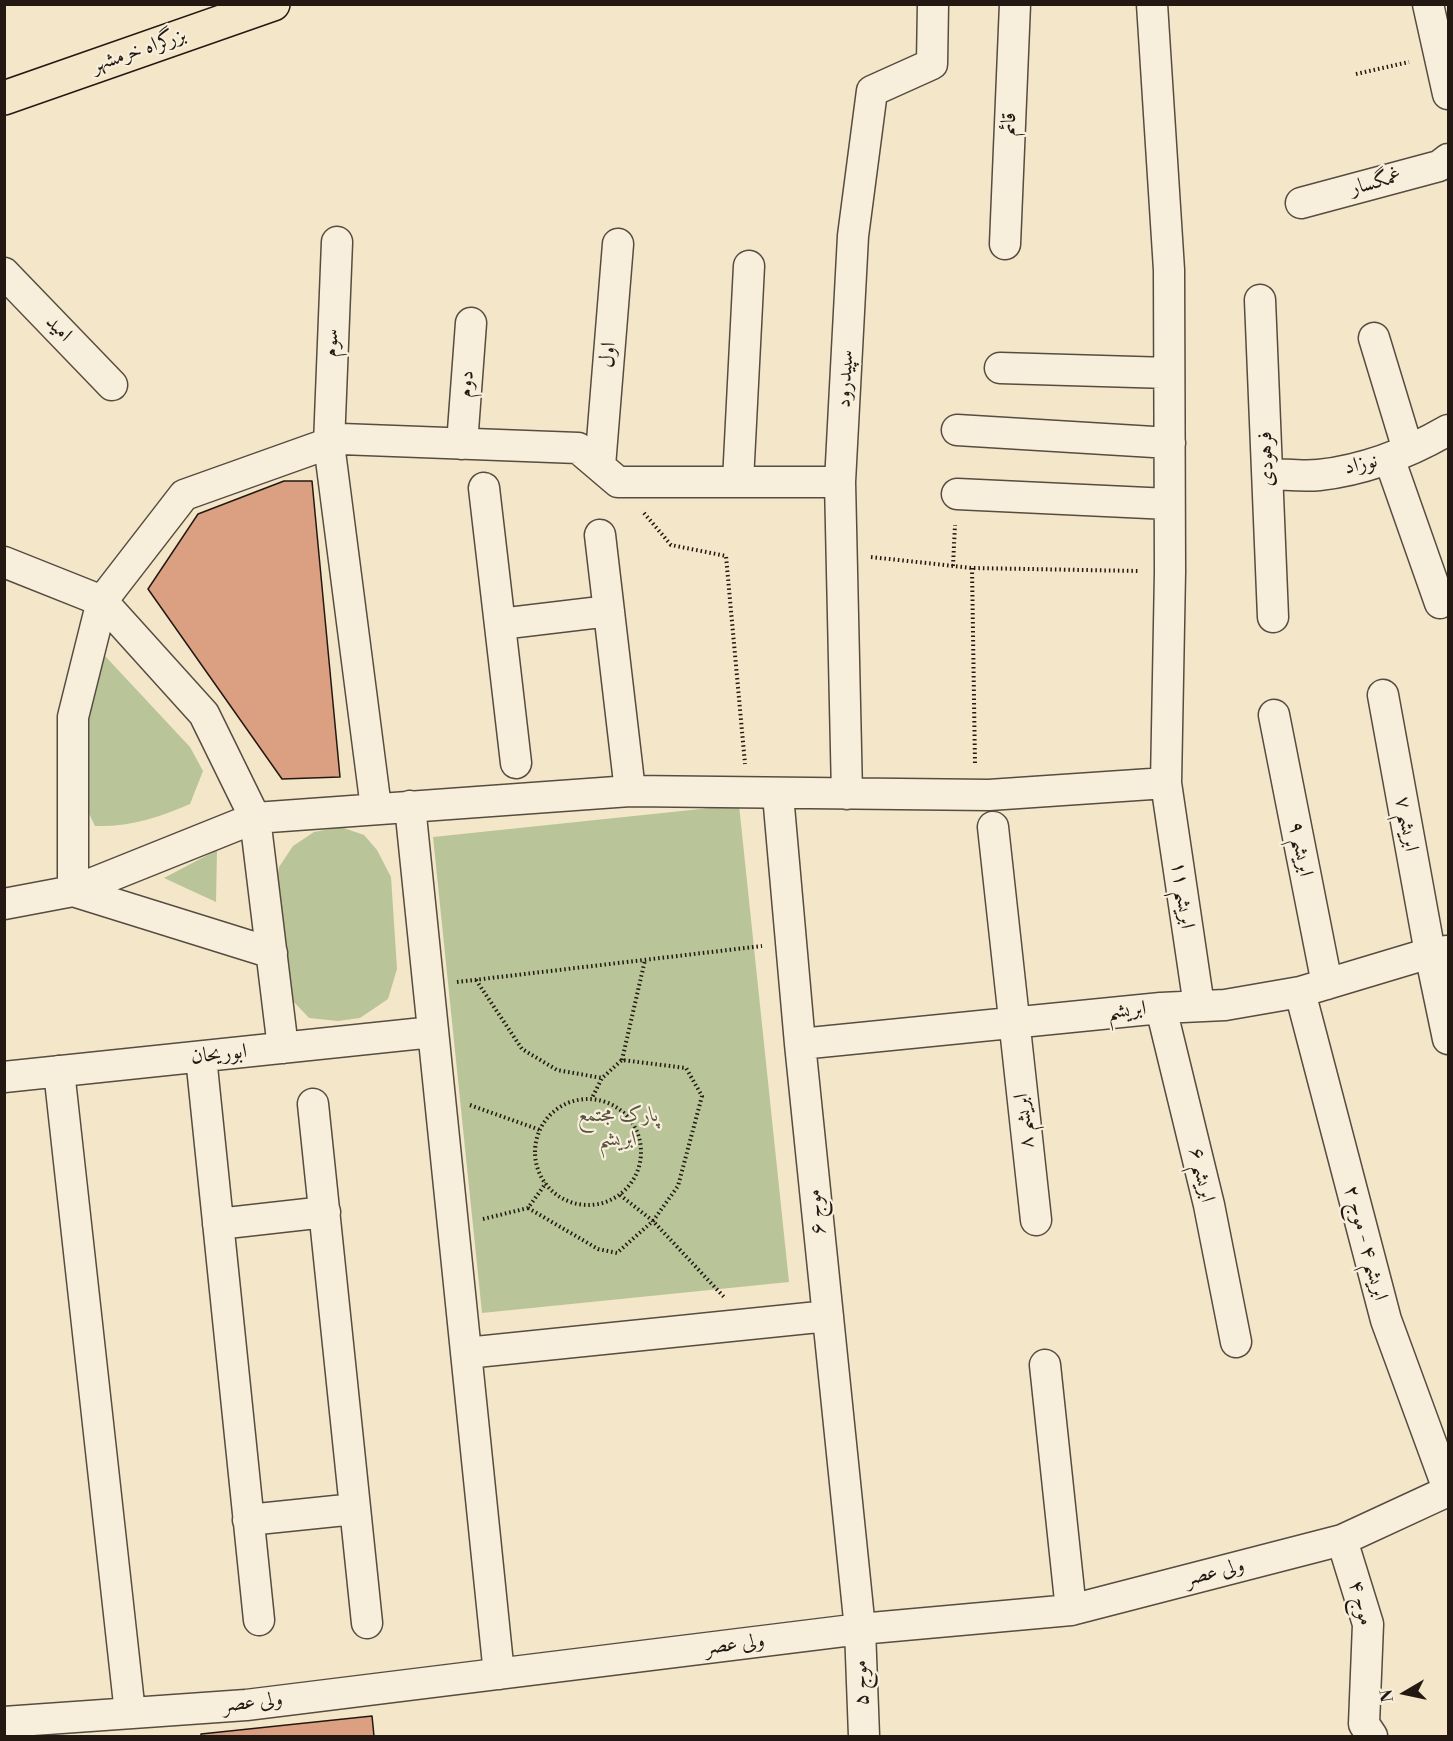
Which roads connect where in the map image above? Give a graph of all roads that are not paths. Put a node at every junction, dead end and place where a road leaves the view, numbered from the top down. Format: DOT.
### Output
graph roads {
  1 [pos="933,4"];
  2 [pos="1015,4"];
  3 [pos="1152,4"];
  4 [pos="1428,4"];
  5 [pos="272,5"];
  6 [pos="1449,94"];
  7 [pos="4,98"];
  8 [pos="1449,159"];
  9 [pos="1301,203"];
  10 [pos="337,242"];
  11 [pos="618,244"];
  12 [pos="1005,244"];
  13 [pos="749,267"];
  14 [pos="4,273"];
  15 [pos="1260,300"];
  16 [pos="471,323"];
  17 [pos="1374,338"];
  18 [pos="1000,368"];
  19 [pos="1169,373"];
  20 [pos="112,385"];
  21 [pos="1449,429"];
  22 [pos="957,430"];
  23 [pos="1170,443"];
  24 [pos="328,444"];
  25 [pos="462,444"];
  26 [pos="1398,454"];
  27 [pos="609,474"];
  28 [pos="1268,474"];
  29 [pos="738,481"];
  30 [pos="840,482"];
  31 [pos="484,488"];
  32 [pos="957,494"];
  33 [pos="1169,504"];
  34 [pos="600,535"];
  35 [pos="4,562"];
  36 [pos="102,601"];
  37 [pos="1440,603"];
  38 [pos="609,611"];
  39 [pos="1273,617"];
  40 [pos="500,624"];
  41 [pos="1383,695"];
  42 [pos="1274,715"];
  43 [pos="516,763"];
  44 [pos="1166,783"];
  45 [pos="630,791"];
  46 [pos="847,794"];
  47 [pos="778,795"];
  48 [pos="410,806"];
  49 [pos="376,808"];
  50 [pos="255,818"];
  51 [pos="993,826"];
  52 [pos="73,891"];
  53 [pos="4,904"];
  54 [pos="1439,952"];
  55 [pos="272,953"];
  56 [pos="1313,988"];
  57 [pos="1199,1006"];
  58 [pos="1161,1008"];
  59 [pos="1014,1023"];
  60 [pos="433,1032"];
  61 [pos="1449,1038"];
  62 [pos="800,1044"];
  63 [pos="283,1048"];
  64 [pos="201,1057"];
  65 [pos="59,1071"];
  66 [pos="4,1077"];
  67 [pos="313,1104"];
  68 [pos="325,1212"];
  69 [pos="1036,1220"];
  70 [pos="218,1224"];
  71 [pos="828,1316"];
  72 [pos="1236,1342"];
  73 [pos="466,1353"];
  74 [pos="1045,1365"];
  75 [pos="1449,1490"];
  76 [pos="355,1509"];
  77 [pos="248,1520"];
  78 [pos="1342,1540"];
  79 [pos="1071,1610"];
  80 [pos="259,1620"];
  81 [pos="367,1623"];
  82 [pos="860,1629"];
  83 [pos="499,1674"];
  84 [pos="130,1713"];
  85 [pos="5,1715"];
  86 [pos="864,1737"];
  87 [pos="1372,1737"];
  1 -- 30 [label="street, سپیدرود"];
  2 -- 12 [label="street, قائم"];
  3 -- 19 [label="street"];
  4 -- 6 [label="street"];
  5 -- 7 [label="highway, بزرگراه خرمشهر"];
  8 -- 9 [label="street, غمگسار"];
  10 -- 24 [label="street, سوم"];
  11 -- 27 [label="street, اول"];
  13 -- 29 [label="street"];
  14 -- 20 [label="street, امید"];
  15 -- 28 [label="street, فرهودی"];
  16 -- 25 [label="street, دوم"];
  17 -- 26 [label="street"];
  18 -- 19 [label="street"];
  19 -- 23 [label="street"];
  21 -- 26 [label="street, نوزاد"];
  22 -- 23 [label="street"];
  23 -- 33 [label="street"];
  24 -- 25 [label="street"];
  24 -- 36 [label="street"];
  24 -- 49 [label="street, سوم"];
  25 -- 27 [label="street"];
  26 -- 28 [label="street, نوزاد"];
  26 -- 37 [label="street"];
  27 -- 29 [label="street"];
  28 -- 39 [label="street, فرهودی"];
  29 -- 30 [label="street"];
  30 -- 46 [label="street, سپیدرود"];
  31 -- 40 [label="street"];
  32 -- 33 [label="street"];
  33 -- 44 [label="street"];
  34 -- 38 [label="street"];
  35 -- 36 [label="street"];
  36 -- 50 [label="street"];
  36 -- 52 [label="street"];
  38 -- 40 [label="street"];
  38 -- 45 [label="street"];
  40 -- 43 [label="street"];
  41 -- 54 [label="street, ابریشم ۷"];
  42 -- 56 [label="street, ابریشم ۹"];
  44 -- 46 [label="street"];
  44 -- 57 [label="street, ابریشم ۱۱"];
  45 -- 47 [label="street"];
  45 -- 48 [label="street"];
  46 -- 47 [label="street"];
  47 -- 62 [label="street, موج ۶"];
  48 -- 49 [label="street"];
  48 -- 60 [label="street"];
  49 -- 50 [label="street"];
  50 -- 52 [label="street"];
  50 -- 55 [label="street"];
  51 -- 59 [label="street, ابریشم ۸"];
  52 -- 53 [label="street"];
  52 -- 55 [label="street"];
  54 -- 56 [label="street, ابریشم"];
  54 -- 61 [label="street, ابریشم ۷"];
  55 -- 63 [label="street"];
  56 -- 57 [label="street, ابریشم"];
  56 -- 75 [label="street, ابریشم ۴ - موج ۲"];
  57 -- 58 [label="street, ابریشم"];
  58 -- 59 [label="street, ابریشم"];
  58 -- 72 [label="street, ابریشم ۶"];
  59 -- 62 [label="street, ابریشم"];
  59 -- 69 [label="street, ابریشم ۸"];
  60 -- 63 [label="street, ابوریحان"];
  60 -- 73 [label="street"];
  62 -- 71 [label="street, موج ۶"];
  63 -- 64 [label="street, ابوریحان"];
  64 -- 65 [label="street, ابوریحان"];
  64 -- 70 [label="street"];
  65 -- 66 [label="street, ابوریحان"];
  65 -- 84 [label="street"];
  67 -- 68 [label="street"];
  68 -- 70 [label="street"];
  68 -- 76 [label="street"];
  70 -- 77 [label="street"];
  71 -- 73 [label="street"];
  71 -- 82 [label="street, موج ۶"];
  73 -- 83 [label="street"];
  74 -- 79 [label="street"];
  75 -- 78 [label="street, ولی عصر"];
  76 -- 77 [label="street"];
  76 -- 81 [label="street"];
  77 -- 80 [label="street"];
  78 -- 79 [label="street, ولی عصر"];
  78 -- 87 [label="street, موج ۴"];
  79 -- 82 [label="street, ولی عصر"];
  82 -- 83 [label="street, ولی عصر"];
  82 -- 86 [label="street, موج ۵"];
  83 -- 84 [label="street, ولی عصر"];
  84 -- 85 [label="street, ولی عصر"];
}
